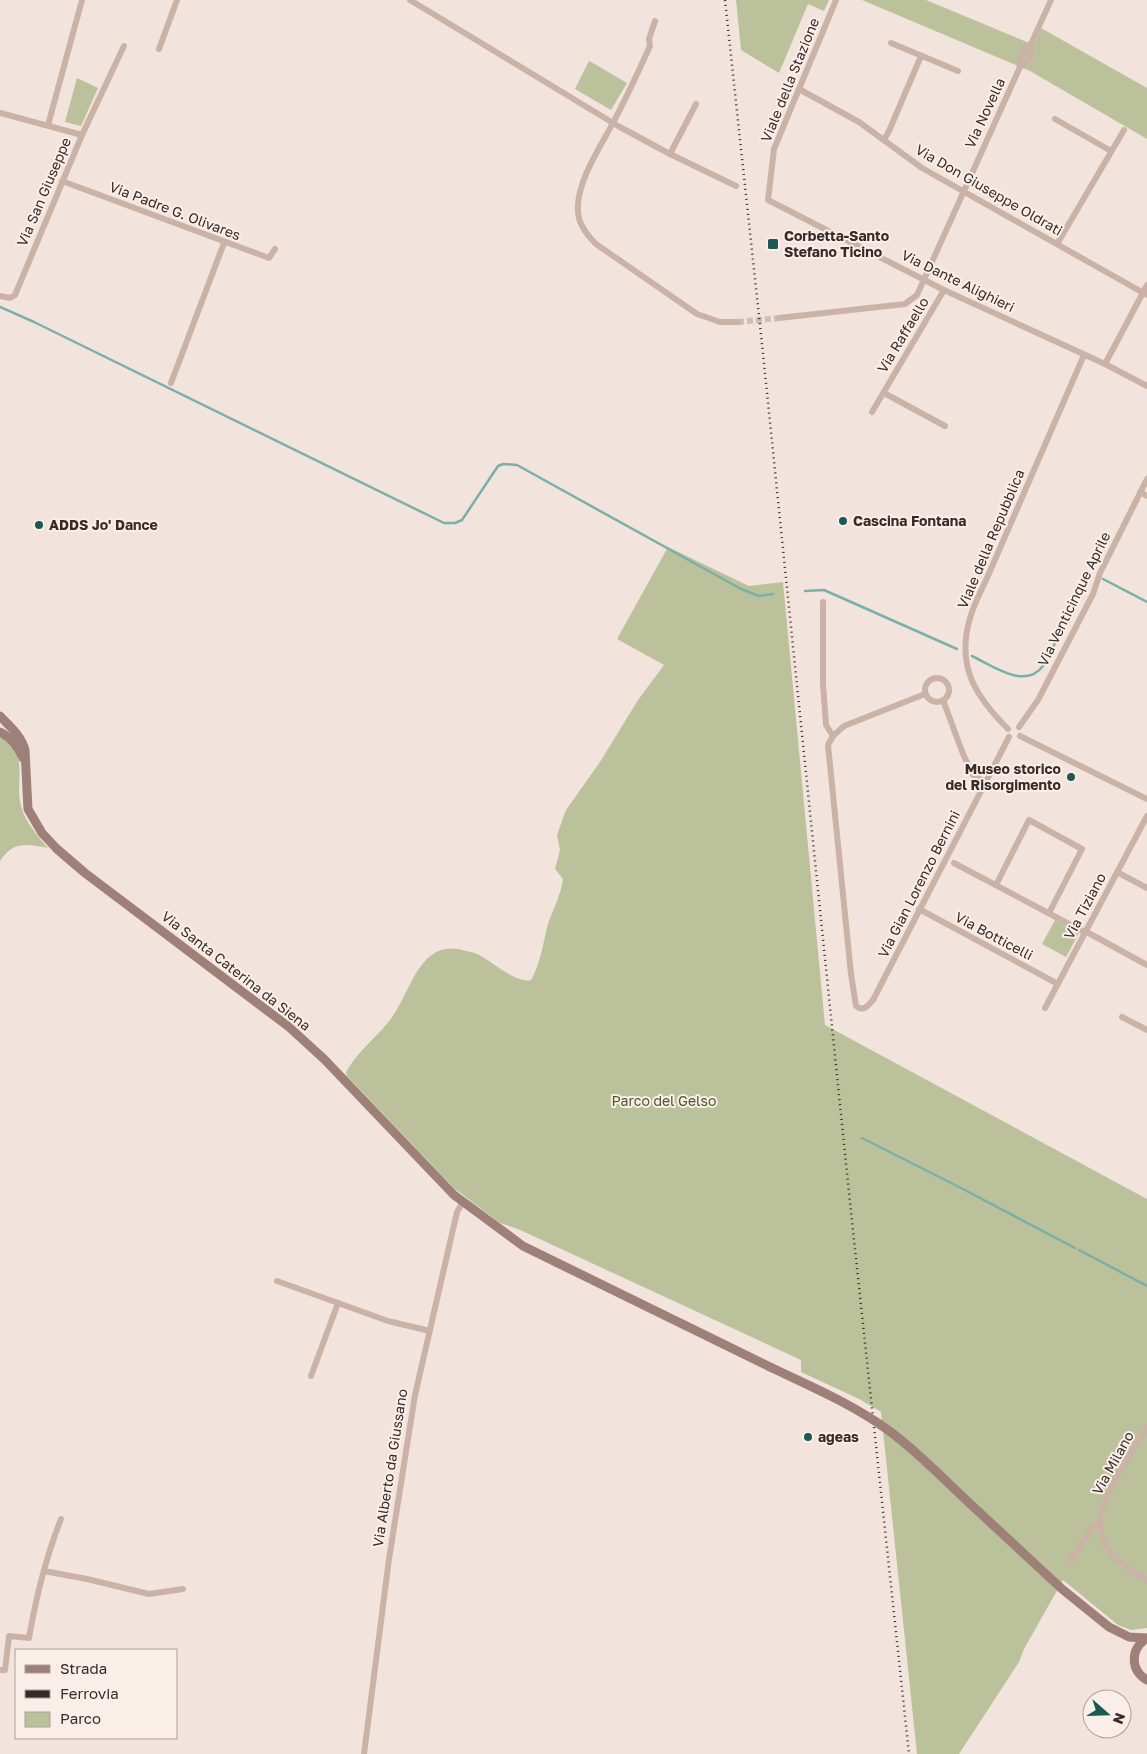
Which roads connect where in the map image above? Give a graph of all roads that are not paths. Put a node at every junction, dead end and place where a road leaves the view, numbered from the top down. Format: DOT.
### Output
graph roads {
  1 [pos="82,0"];
  2 [pos="176,0"];
  3 [pos="410,0"];
  4 [pos="836,0"];
  5 [pos="1051,0"];
  6 [pos="655,21"];
  7 [pos="891,43"];
  8 [pos="124,46"];
  9 [pos="159,49"];
  10 [pos="921,56"];
  11 [pos="958,71"];
  12 [pos="799,89"];
  13 [pos="696,104"];
  14 [pos="0,113"];
  15 [pos="1056,118"];
  16 [pos="613,122"];
  17 [pos="48,125"];
  18 [pos="1124,130"];
  19 [pos="82,135"];
  20 [pos="884,140"];
  21 [pos="1111,151"];
  22 [pos="670,154"];
  23 [pos="62,181"];
  24 [pos="736,186"];
  25 [pos="964,190"];
  26 [pos="768,200"];
  27 [pos="224,243"];
  28 [pos="1057,244"];
  29 [pos="275,249"];
  30 [pos="924,279"];
  31 [pos="1147,285"];
  32 [pos="944,290"];
  33 [pos="1145,294"];
  34 [pos="0,296"];
  35 [pos="779,318"];
  36 [pos="738,322"];
  37 [pos="1084,355"];
  38 [pos="1105,364"];
  39 [pos="171,383"];
  40 [pos="1147,386"];
  41 [pos="884,393"];
  42 [pos="872,412"];
  43 [pos="945,426"];
  44 [pos="1147,479"];
  45 [pos="1140,492"];
  46 [pos="1147,496"];
  47 [pos="822,602"];
  48 [pos="925,694"];
  49 [pos="943,700"];
  50 [pos="0,716"];
  51 [pos="1019,727"];
  52 [pos="1008,729"];
  53 [pos="0,732"];
  54 [pos="833,736"];
  55 [pos="1020,736"];
  56 [pos="1009,737"];
  57 [pos="26,763"];
  58 [pos="985,782"];
  59 [pos="1147,799"];
  60 [pos="1147,816"];
  61 [pos="954,863"];
  62 [pos="1117,872"];
  63 [pos="996,885"];
  64 [pos="1147,888"];
  65 [pos="919,910"];
  66 [pos="1049,914"];
  67 [pos="1085,931"];
  68 [pos="1147,965"];
  69 [pos="1058,984"];
  70 [pos="1045,1008"];
  71 [pos="1122,1017"];
  72 [pos="1147,1030"];
  73 [pos="463,1202"];
  74 [pos="277,1281"];
  75 [pos="338,1303"];
  76 [pos="430,1331"];
  77 [pos="311,1376"];
  78 [pos="1147,1427"];
  79 [pos="61,1519"];
  80 [pos="1100,1524"];
  81 [pos="1069,1563"];
  82 [pos="44,1571"];
  83 [pos="1147,1581"];
  84 [pos="183,1589"];
  85 [pos="1119,1633"];
  86 [pos="1147,1638"];
  87 [pos="1133,1660"];
  88 [pos="0,1670"];
  89 [pos="1147,1680"];
  90 [pos="364,1754"];
  1 -- 17 [label="street"];
  2 -- 9 [label="street"];
  3 -- 16 [label="street"];
  4 -- 12 [label="street, Viale della Stazione"];
  5 -- 25 [label="street, Via Novella"];
  6 -- 16 [label="street"];
  7 -- 10 [label="street"];
  8 -- 19 [label="street"];
  10 -- 11 [label="street"];
  10 -- 20 [label="street"];
  12 -- 20 [label="street, Via Don Giuseppe Oldrati"];
  12 -- 26 [label="street, Viale della Stazione"];
  13 -- 22 [label="street"];
  14 -- 17 [label="street, Via San Giuseppe"];
  15 -- 21 [label="street"];
  16 -- 22 [label="street"];
  16 -- 36 [label="street"];
  17 -- 19 [label="street, Via San Giuseppe"];
  18 -- 21 [label="street"];
  19 -- 23 [label="street, Via San Giuseppe"];
  20 -- 25 [label="street, Via Don Giuseppe Oldrati"];
  21 -- 28 [label="street"];
  22 -- 24 [label="street"];
  23 -- 27 [label="street, Via Padre G. Olivares"];
  23 -- 34 [label="street, Via San Giuseppe"];
  25 -- 28 [label="street, Via Don Giuseppe Oldrati"];
  25 -- 30 [label="street, Via Novella"];
  26 -- 30 [label="street, Via Dante Alighieri"];
  27 -- 29 [label="street, Via Padre G. Olivares"];
  27 -- 39 [label="street"];
  28 -- 33 [label="street, Via Don Giuseppe Oldrati"];
  30 -- 32 [label="street, Via Dante Alighieri"];
  30 -- 35 [label="street, Via Novella"];
  31 -- 33 [label="street"];
  32 -- 37 [label="street, Via Dante Alighieri"];
  32 -- 41 [label="street, Via Raffaello"];
  33 -- 38 [label="street"];
  37 -- 38 [label="street, Via Dante Alighieri"];
  37 -- 52 [label="street, Viale della Repubblica"];
  38 -- 40 [label="street, Via Dante Alighieri"];
  41 -- 42 [label="street, Via Raffaello"];
  41 -- 43 [label="street, Via Raffaello"];
  44 -- 45 [label="street, Via Venticinque Aprile"];
  45 -- 46 [label="street"];
  45 -- 51 [label="street, Via Venticinque Aprile"];
  47 -- 54 [label="street"];
  48 -- 49 [label="street"];
  48 -- 49 [label="street"];
  48 -- 54 [label="street"];
  49 -- 58 [label="street"];
  50 -- 57 [label="street, Via Santa Caterina da Siena"];
  51 -- 52 [label="street"];
  51 -- 55 [label="street"];
  52 -- 56 [label="street"];
  53 -- 57 [label="street, Via Santa Caterina da Siena"];
  54 -- 65 [label="street, Via Gian Lorenzo Bernini"];
  55 -- 56 [label="street"];
  55 -- 59 [label="street"];
  56 -- 58 [label="street, Via Gian Lorenzo Bernini"];
  57 -- 73 [label="street, Via Santa Caterina da Siena"];
  58 -- 65 [label="street, Via Gian Lorenzo Bernini"];
  60 -- 62 [label="street, Via Tiziano"];
  61 -- 63 [label="street"];
  62 -- 64 [label="street"];
  62 -- 67 [label="street, Via Tiziano"];
  63 -- 66 [label="street"];
  63 -- 66 [label="street"];
  65 -- 69 [label="street, Via Botticelli"];
  66 -- 67 [label="street"];
  67 -- 68 [label="street"];
  67 -- 69 [label="street, Via Tiziano"];
  69 -- 70 [label="street, Via Tiziano"];
  71 -- 72 [label="street"];
  73 -- 76 [label="street, Via Alberto da Giussano"];
  73 -- 85 [label="street, bridge"];
  74 -- 75 [label="street"];
  75 -- 76 [label="street"];
  75 -- 77 [label="street"];
  76 -- 90 [label="street, Via Alberto da Giussano"];
  78 -- 80 [label="street, Via Milano"];
  79 -- 82 [label="street"];
  80 -- 81 [label="street"];
  80 -- 83 [label="street"];
  82 -- 84 [label="street"];
  82 -- 88 [label="street"];
  85 -- 86 [label="street"];
  85 -- 87 [label="street"];
  86 -- 87 [label="street"];
  87 -- 89 [label="street"];
}
